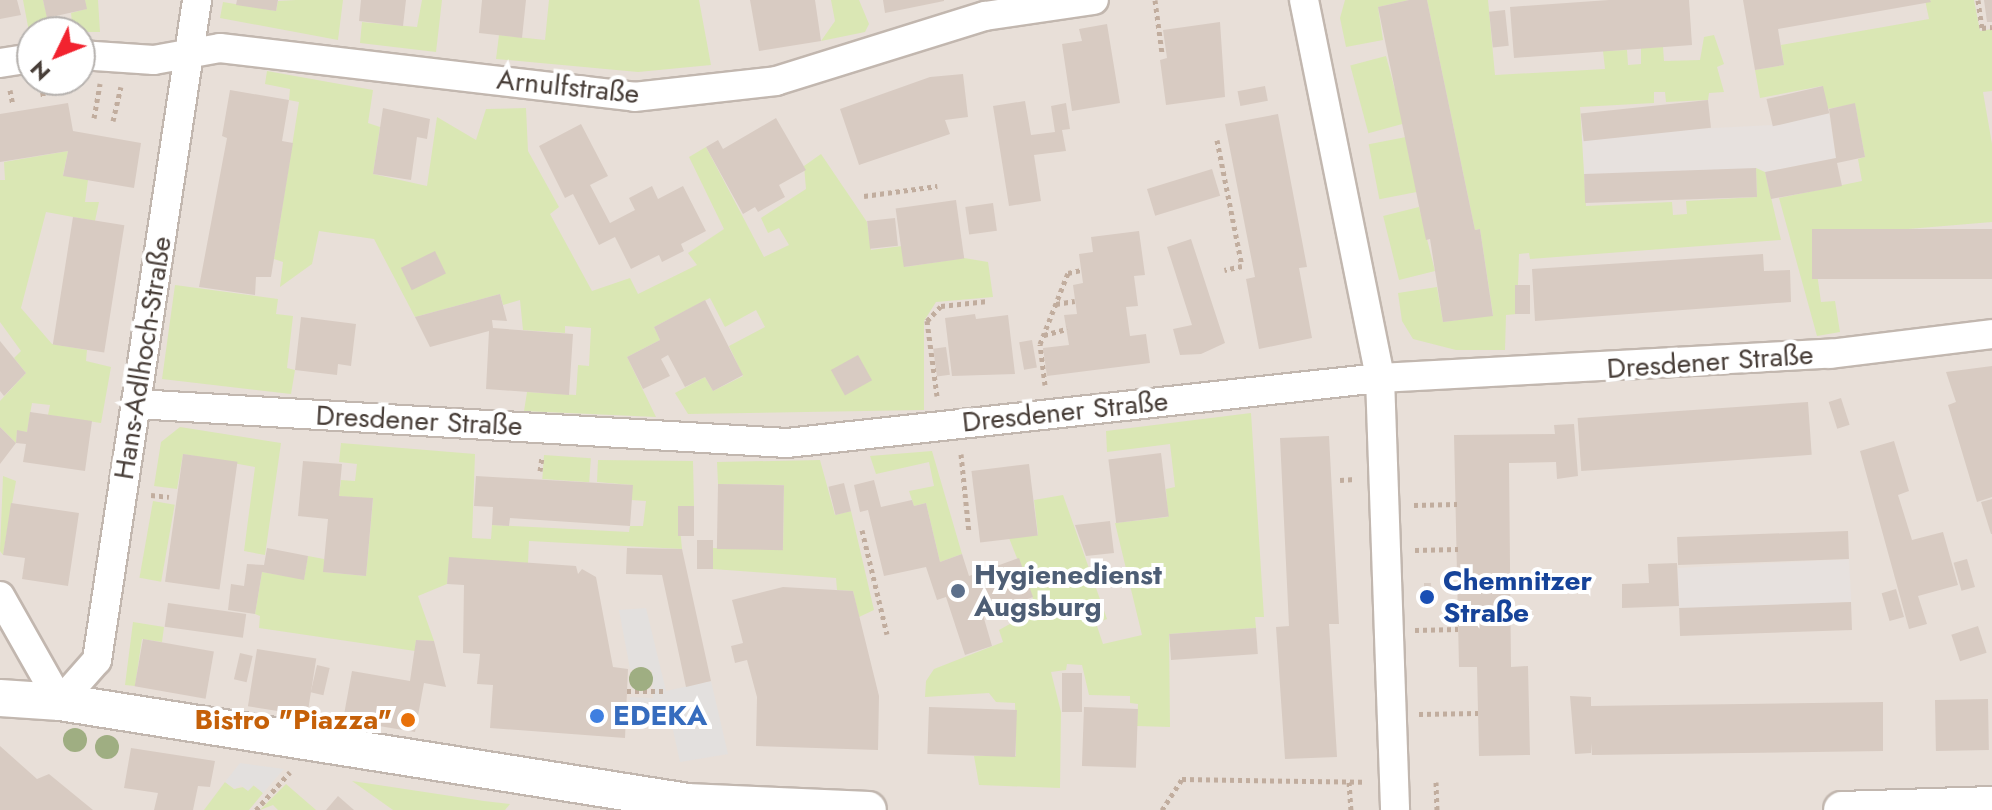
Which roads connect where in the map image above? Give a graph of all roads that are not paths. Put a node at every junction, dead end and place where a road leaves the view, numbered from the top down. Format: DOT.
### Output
graph roads {
  1 [pos="197,0"];
  2 [pos="1094,0"];
  3 [pos="1304,0"];
  4 [pos="190,55"];
  5 [pos="96,56"];
  6 [pos="1992,334"];
  7 [pos="1380,378"];
  8 [pos="136,404"];
  9 [pos="0,596"];
  10 [pos="0,698"];
  11 [pos="60,702"];
  12 [pos="1394,796"];
  13 [pos="664,804"];
  14 [pos="1992,805"];
  15 [pos="868,810"];
  16 [pos="1842,810"];
  1 -- 4 [label="street, Hans-Adlhoch-Straße"];
  2 -- 4 [label="street, Arnulfstraße"];
  3 -- 7 [label="street"];
  4 -- 5 [label="street, Arnulfstraße"];
  4 -- 8 [label="street, Hans-Adlhoch-Straße"];
  6 -- 7 [label="street, Dresdener Straße"];
  7 -- 8 [label="street, Dresdener Straße"];
  7 -- 12 [label="street"];
  8 -- 11 [label="street, Hans-Adlhoch-Straße"];
  9 -- 11 [label="street"];
  10 -- 11 [label="street"];
  11 -- 13 [label="street"];
  13 -- 15 [label="street"];
  14 -- 16 [label="street"];
}
